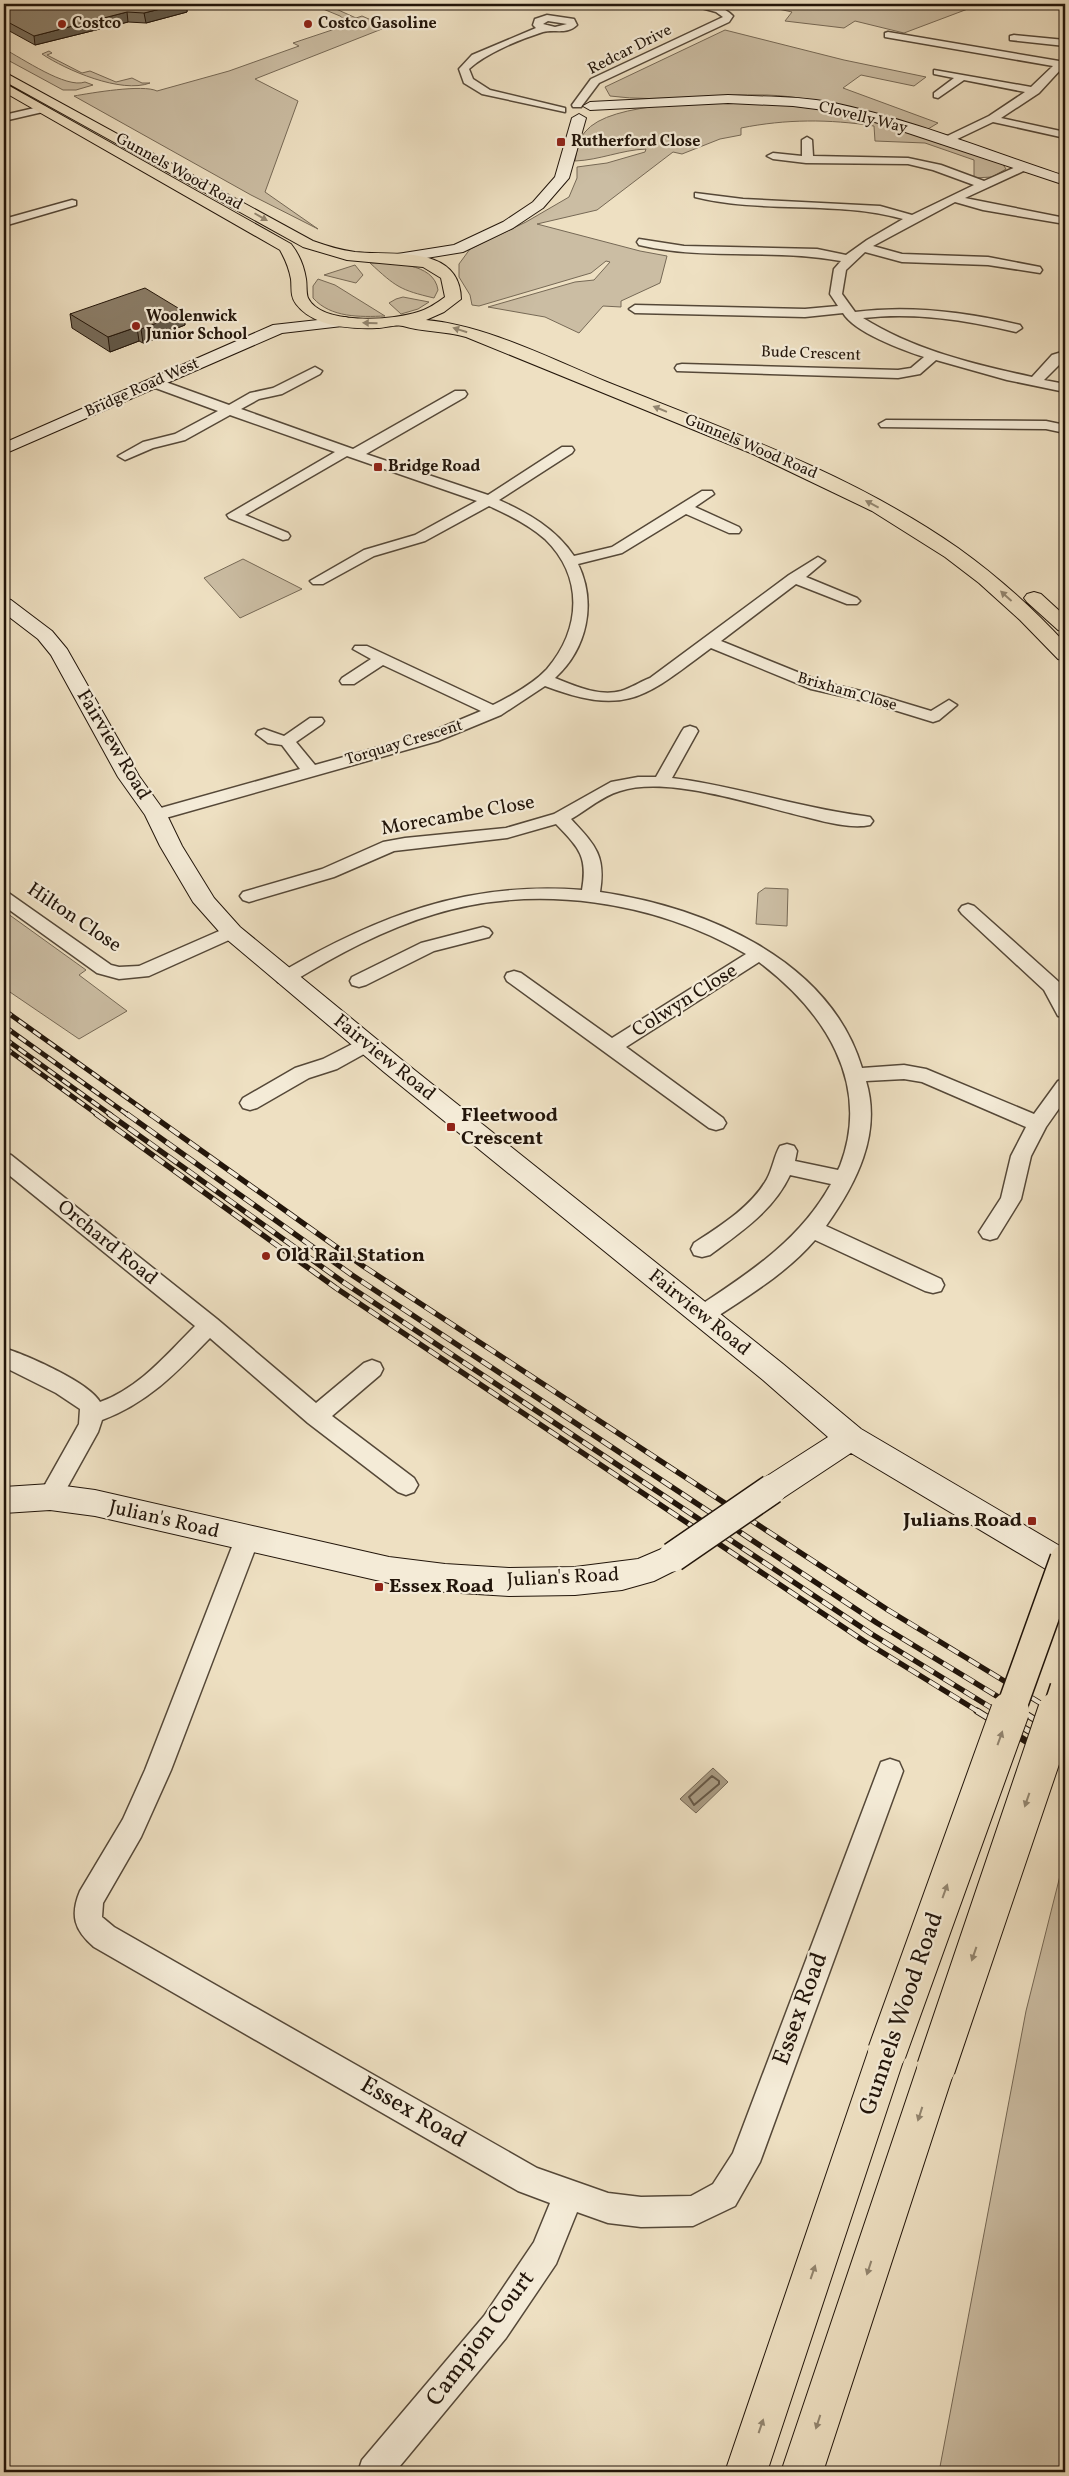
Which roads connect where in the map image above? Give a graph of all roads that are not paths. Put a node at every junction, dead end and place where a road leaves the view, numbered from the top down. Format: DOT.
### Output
graph roads {
  1 [pos="692,4"];
  2 [pos="545,28"];
  3 [pos="888,35"];
  4 [pos="975,37"];
  5 [pos="1014,38"];
  6 [pos="1065,43"];
  7 [pos="977,50"];
  8 [pos="1062,65"];
  9 [pos="938,72"];
  10 [pos="4,76"];
  11 [pos="962,77"];
  12 [pos="4,87"];
  13 [pos="1035,91"];
  14 [pos="924,92"];
  15 [pos="43,109"];
  16 [pos="561,110"];
  17 [pos="585,111"];
  18 [pos="4,118"];
  19 [pos="993,119"];
  20 [pos="1065,135"];
  21 [pos="807,140"];
  22 [pos="945,141"];
  23 [pos="773,156"];
  24 [pos="808,158"];
  25 [pos="1024,167"];
  26 [pos="1065,181"];
  27 [pos="985,185"];
  28 [pos="699,195"];
  29 [pos="956,199"];
  30 [pos="72,203"];
  31 [pos="914,219"];
  32 [pos="6,220"];
  33 [pos="1065,221"];
  34 [pos="643,242"];
  35 [pos="865,248"];
  36 [pos="458,249"];
  37 [pos="359,258"];
  38 [pos="396,258"];
  39 [pos="849,259"];
  40 [pos="1036,270"];
  41 [pos="446,273"];
  42 [pos="299,282"];
  43 [pos="453,299"];
  44 [pos="302,302"];
  45 [pos="635,308"];
  46 [pos="848,312"];
  47 [pos="345,322"];
  48 [pos="393,323"];
  49 [pos="279,328"];
  50 [pos="1016,328"];
  51 [pos="1065,355"];
  52 [pos="933,356"];
  53 [pos="682,368"];
  54 [pos="315,371"];
  55 [pos="1035,381"];
  56 [pos="155,383"];
  57 [pos="1065,388"];
  58 [pos="460,394"];
  59 [pos="229,410"];
  60 [pos="886,424"];
  61 [pos="1065,429"];
  62 [pos="4,449"];
  63 [pos="567,450"];
  64 [pos="351,453"];
  65 [pos="125,456"];
  66 [pos="707,494"];
  67 [pos="488,501"];
  68 [pos="685,508"];
  69 [pos="734,530"];
  70 [pos="283,536"];
  71 [pos="818,560"];
  72 [pos="570,561"];
  73 [pos="794,578"];
  74 [pos="318,581"];
  75 [pos="852,601"];
  76 [pos="4,604"];
  77 [pos="1065,626"];
  78 [pos="708,641"];
  79 [pos="361,649"];
  80 [pos="1065,655"];
  81 [pos="382,659"];
  82 [pos="544,680"];
  83 [pos="348,681"];
  84 [pos="949,705"];
  85 [pos="495,712"];
  86 [pos="932,717"];
  87 [pos="316,721"];
  88 [pos="918,730"];
  89 [pos="690,731"];
  90 [pos="264,734"];
  91 [pos="287,741"];
  92 [pos="311,771"];
  93 [pos="662,781"];
  94 [pos="156,815"];
  95 [pos="560,818"];
  96 [pos="864,821"];
  97 [pos="249,896"];
  98 [pos="590,897"];
  99 [pos="4,898"];
  100 [pos="456,902"];
  101 [pos="968,910"];
  102 [pos="232,932"];
  103 [pos="758,954"];
  104 [pos="514,977"];
  105 [pos="285,978"];
  106 [pos="359,982"];
  107 [pos="1065,1011"];
  108 [pos="366,1044"];
  109 [pos="612,1047"];
  110 [pos="854,1074"];
  111 [pos="1065,1086"];
  112 [pos="250,1103"];
  113 [pos="716,1123"];
  114 [pos="1038,1124"];
  115 [pos="4,1160"];
  116 [pos="844,1179"];
  117 [pos="812,1229"];
  118 [pos="990,1232"];
  119 [pos="702,1249"];
  120 [pos="933,1285"];
  121 [pos="701,1316"];
  122 [pos="209,1325"];
  123 [pos="4,1357"];
  124 [pos="372,1369"];
  125 [pos="92,1414"];
  126 [pos="316,1416"];
  127 [pos="850,1438"];
  128 [pos="406,1485"];
  129 [pos="50,1498"];
  130 [pos="4,1500"];
  131 [pos="247,1539"];
  132 [pos="1065,1559"];
  133 [pos="1065,1565"];
  134 [pos="1065,1688"];
  135 [pos="890,1771"];
  136 [pos="569,2194"];
  137 [pos="374,2472"];
  138 [pos="746,2472"];
  139 [pos="802,2472"];
  1 -- 17 [label="street, Redcar Drive"];
  2 -- 16 [label="street"];
  3 -- 7 [label="street"];
  4 -- 7 [label="street"];
  5 -- 6 [label="street"];
  7 -- 8 [label="street"];
  8 -- 13 [label="street"];
  9 -- 11 [label="street"];
  10 -- 37 [label="main road, Gunnels Wood Road, one-way"];
  11 -- 13 [label="street"];
  11 -- 14 [label="street"];
  12 -- 15 [label="main road, Gunnels Wood Road"];
  13 -- 19 [label="street"];
  15 -- 18 [label="street"];
  15 -- 42 [label="main road, Gunnels Wood Road"];
  16 -- 17 [label="street"];
  17 -- 22 [label="street, Clovelly Way"];
  17 -- 36 [label="street"];
  19 -- 20 [label="street"];
  19 -- 22 [label="street"];
  21 -- 24 [label="street"];
  22 -- 25 [label="street, Clovelly Way"];
  23 -- 24 [label="street"];
  24 -- 27 [label="street"];
  25 -- 26 [label="street, Clovelly Way"];
  25 -- 27 [label="street, Bude Crescent"];
  27 -- 29 [label="street, Bude Crescent"];
  28 -- 31 [label="street"];
  29 -- 31 [label="street, Bude Crescent"];
  29 -- 33 [label="street"];
  30 -- 32 [label="street"];
  31 -- 35 [label="street, Bude Crescent"];
  34 -- 39 [label="street"];
  35 -- 39 [label="street, Bude Crescent"];
  35 -- 40 [label="street"];
  36 -- 38 [label="street"];
  36 -- 41 [label="street"];
  37 -- 38 [label="main road, Gunnels Wood Road"];
  37 -- 42 [label="main road, Gunnels Wood Road"];
  38 -- 41 [label="main road, Gunnels Wood Road"];
  39 -- 46 [label="street, Bude Crescent"];
  41 -- 43 [label="main road"];
  42 -- 44 [label="main road, Gunnels Wood Road"];
  43 -- 48 [label="main road, Gunnels Wood Road"];
  43 -- 77 [label="main road, Gunnels Wood Road"];
  44 -- 47 [label="main road, Gunnels Wood Road"];
  44 -- 49 [label="street"];
  45 -- 46 [label="street, Bude Crescent"];
  46 -- 50 [label="street, Bude Crescent"];
  46 -- 52 [label="street, Bude Crescent"];
  48 -- 47 [label="main road, Gunnels Wood Road, one-way"];
  47 -- 49 [label="street"];
  80 -- 48 [label="main road, Gunnels Wood Road, one-way"];
  49 -- 56 [label="street, Bridge Road West"];
  51 -- 55 [label="street"];
  52 -- 53 [label="street, Bude Crescent"];
  52 -- 55 [label="street, Bude Crescent"];
  54 -- 59 [label="street"];
  55 -- 57 [label="street, Bude Crescent"];
  56 -- 59 [label="street, Torquay Crescent"];
  56 -- 62 [label="street, Bridge Road West"];
  58 -- 64 [label="street"];
  59 -- 64 [label="street, Torquay Crescent"];
  59 -- 65 [label="street"];
  60 -- 61 [label="street"];
  63 -- 67 [label="street"];
  64 -- 67 [label="street, Torquay Crescent"];
  64 -- 70 [label="street"];
  66 -- 68 [label="street"];
  67 -- 72 [label="street, Torquay Crescent"];
  67 -- 74 [label="street"];
  68 -- 69 [label="street"];
  68 -- 72 [label="street"];
  71 -- 73 [label="street"];
  72 -- 82 [label="street, Torquay Crescent"];
  73 -- 75 [label="street"];
  73 -- 78 [label="street"];
  76 -- 94 [label="street, Fairview Road"];
  78 -- 82 [label="street"];
  78 -- 86 [label="street, Brixham Close"];
  79 -- 81 [label="street, Torquay Crescent"];
  81 -- 83 [label="street"];
  81 -- 85 [label="street, Torquay Crescent"];
  82 -- 85 [label="street, Torquay Crescent"];
  84 -- 86 [label="street, Brixham Close"];
  85 -- 92 [label="street, Torquay Crescent"];
  86 -- 88 [label="street, Brixham Close"];
  87 -- 91 [label="street"];
  89 -- 93 [label="street"];
  90 -- 91 [label="street"];
  91 -- 92 [label="street"];
  92 -- 94 [label="street, Torquay Crescent"];
  93 -- 95 [label="street, Morecambe Close"];
  93 -- 96 [label="street, Morecambe Close"];
  94 -- 102 [label="street, Fairview Road"];
  95 -- 97 [label="street, Morecambe Close"];
  95 -- 98 [label="street, Morecambe Close"];
  98 -- 100 [label="street"];
  98 -- 103 [label="street"];
  99 -- 102 [label="street, Hilton Close"];
  100 -- 105 [label="street"];
  100 -- 106 [label="street"];
  101 -- 107 [label="street"];
  102 -- 105 [label="street, Fairview Road"];
  103 -- 109 [label="street, Colwyn Close"];
  103 -- 110 [label="street"];
  104 -- 109 [label="street, Colwyn Close"];
  105 -- 108 [label="street, Fairview Road"];
  108 -- 112 [label="street"];
  108 -- 121 [label="street, Fairview Road"];
  109 -- 113 [label="street, Colwyn Close"];
  110 -- 114 [label="street"];
  110 -- 116 [label="street"];
  111 -- 114 [label="street"];
  114 -- 118 [label="street"];
  115 -- 122 [label="street, Orchard Road"];
  116 -- 117 [label="street"];
  116 -- 119 [label="street"];
  117 -- 120 [label="street"];
  117 -- 121 [label="street"];
  121 -- 127 [label="street, Fairview Road"];
  122 -- 125 [label="street"];
  122 -- 126 [label="street, Orchard Road"];
  123 -- 125 [label="street"];
  124 -- 126 [label="street"];
  125 -- 129 [label="street"];
  126 -- 128 [label="street, Orchard Road"];
  127 -- 131 [label="street, Julian's Road, bridge"];
  127 -- 133 [label="street, Fairview Road"];
  129 -- 130 [label="street, Julian's Road"];
  129 -- 131 [label="street, Julian's Road"];
  131 -- 136 [label="street, Essex Road"];
  138 -- 132 [label="main road, Gunnels Wood Road, one-way, bridge"];
  134 -- 139 [label="main road, one-way, bridge"];
  135 -- 136 [label="street, Essex Road"];
  136 -- 137 [label="street, Campion Court"];
}
